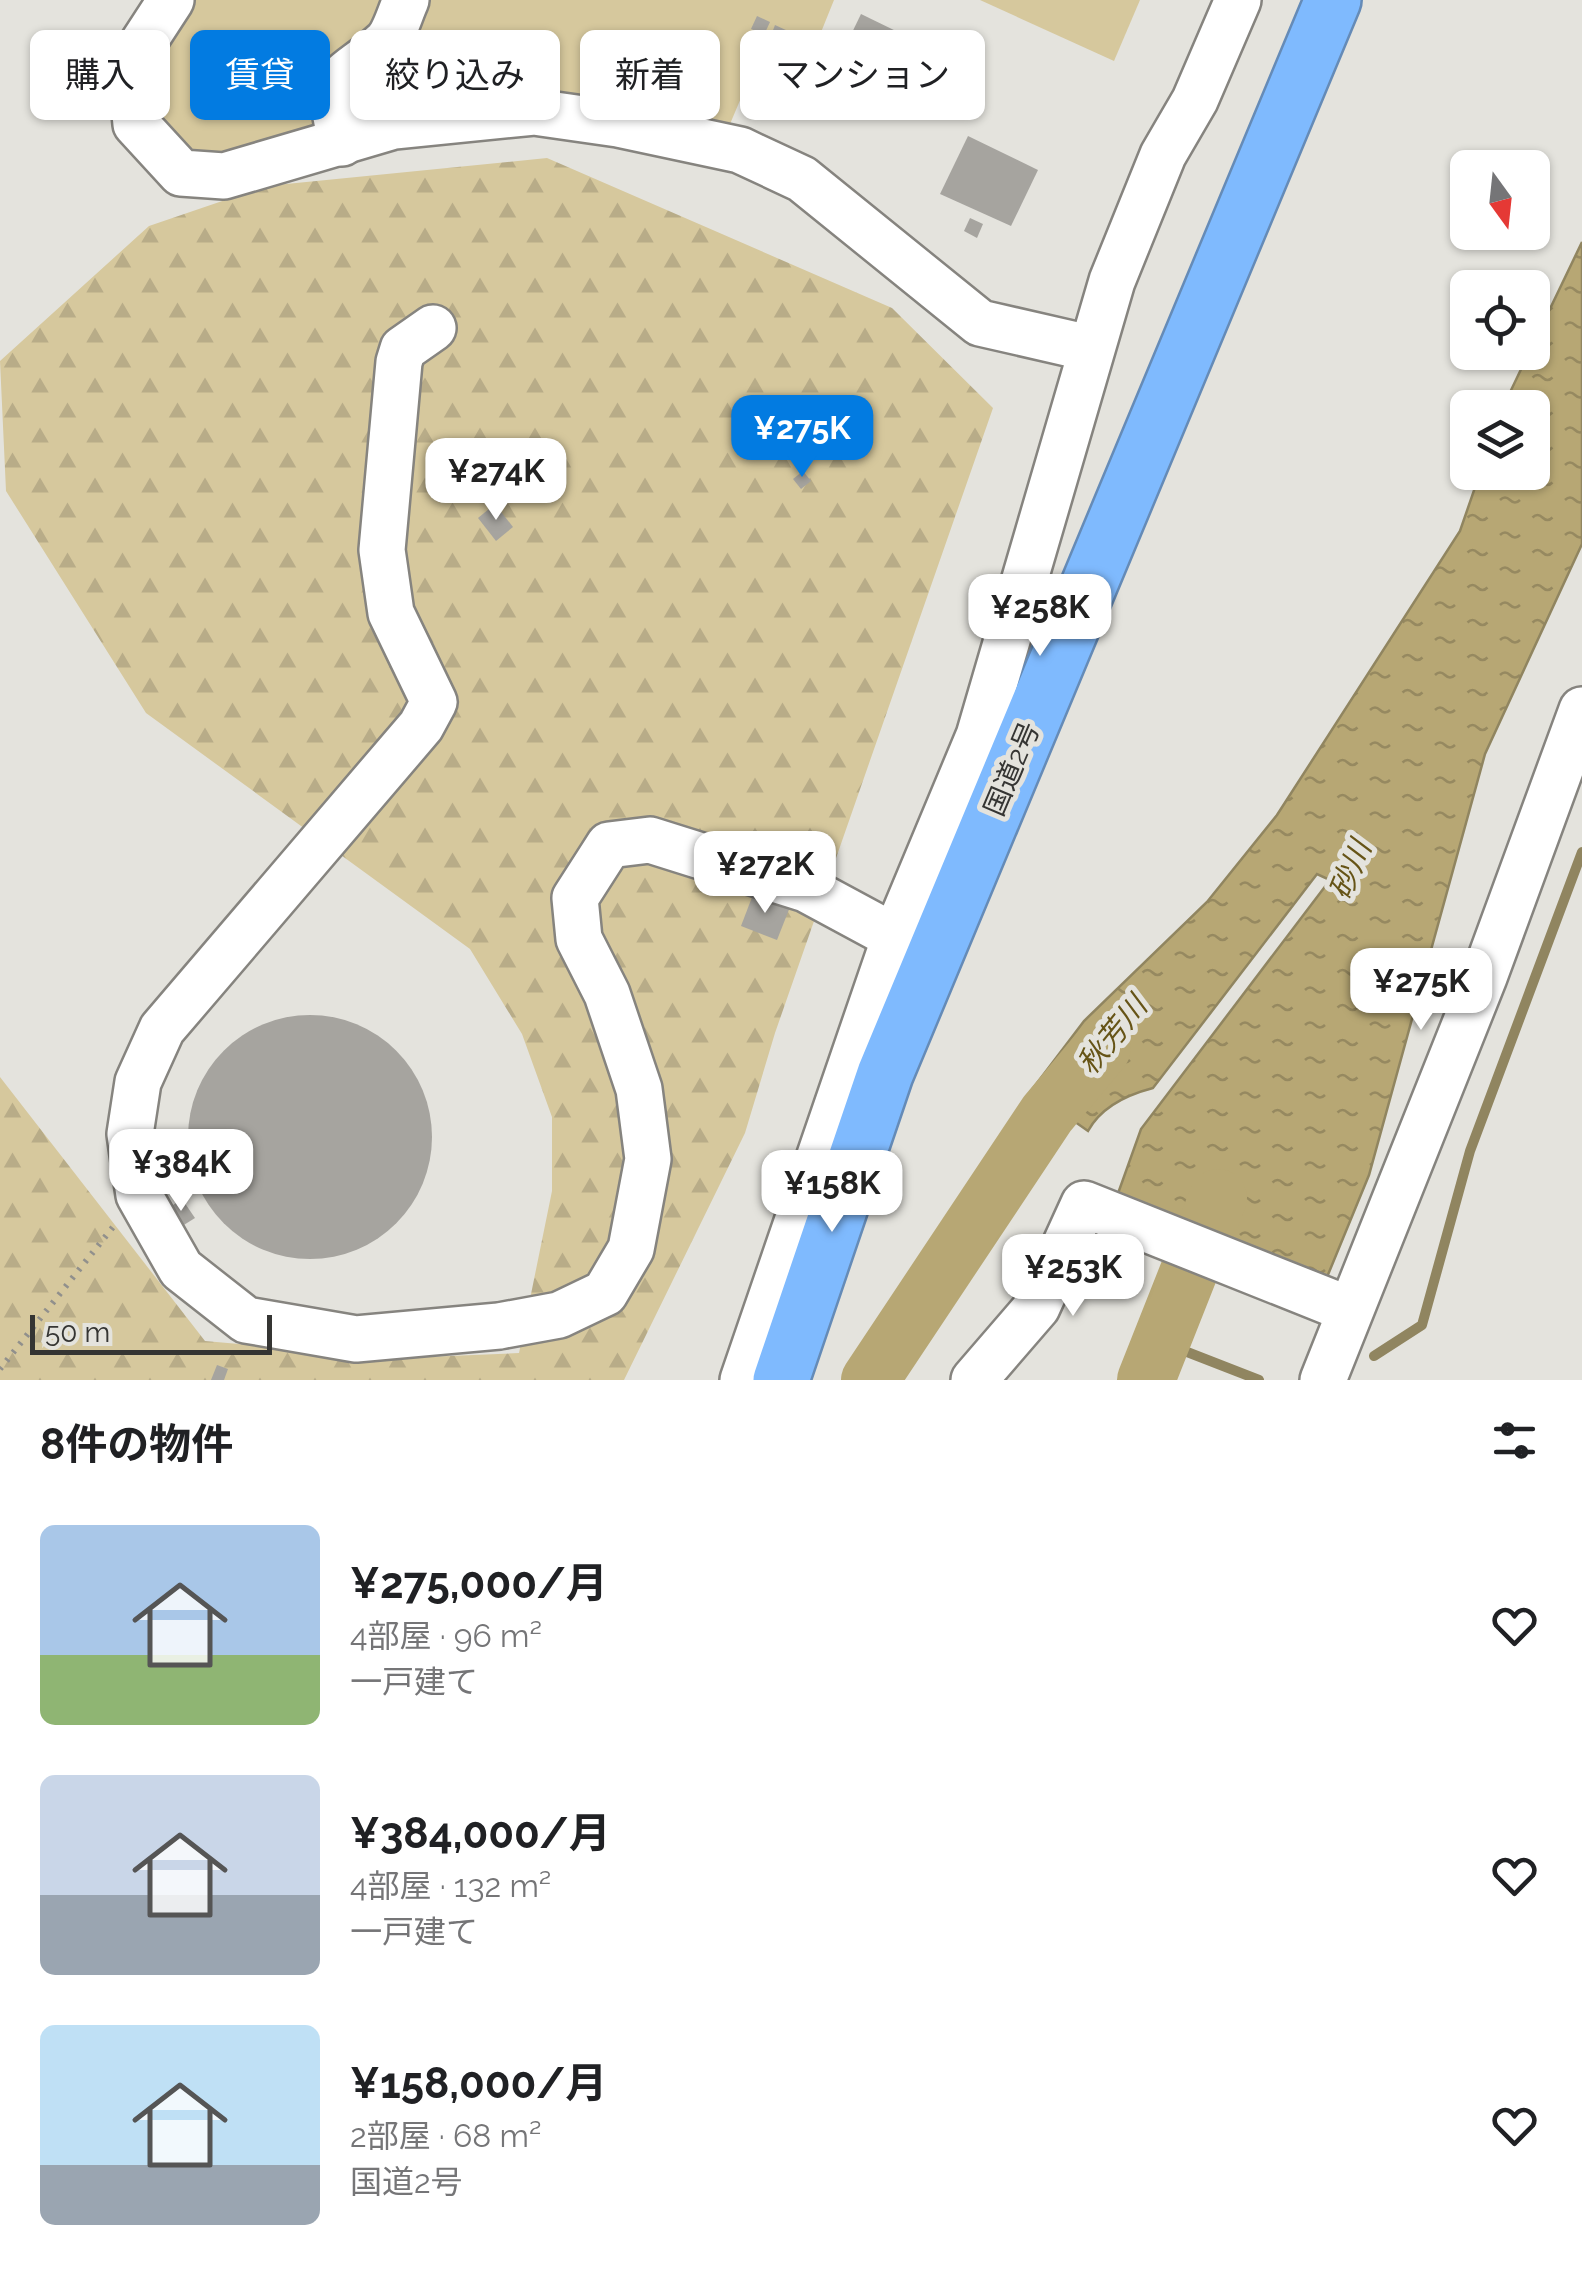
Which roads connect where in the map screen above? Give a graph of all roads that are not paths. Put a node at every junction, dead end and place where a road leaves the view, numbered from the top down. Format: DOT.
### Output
graph roads {
  1 [pos="170,0"];
  2 [pos="406,0"];
  3 [pos="1238,0"];
  4 [pos="1333,0"];
  5 [pos="342,143"];
  6 [pos="433,328"];
  7 [pos="1089,348"];
  8 [pos="1582,710"];
  9 [pos="895,937"];
  10 [pos="868,1070"];
  11 [pos="1350,1310"];
  12 [pos="743,1380"];
  13 [pos="781,1380"];
  14 [pos="974,1380"];
  15 [pos="1323,1380"];
  1 -- 5 [label="street"];
  2 -- 5 [label="street"];
  3 -- 7 [label="street"];
  4 -- 10 [label="highway, 国道2号"];
  5 -- 7 [label="street"];
  6 -- 9 [label="street"];
  7 -- 9 [label="street"];
  8 -- 11 [label="street"];
  9 -- 10 [label="street"];
  10 -- 12 [label="street"];
  10 -- 13 [label="highway, 国道2号"];
  11 -- 14 [label="street"];
  11 -- 15 [label="street"];
}
